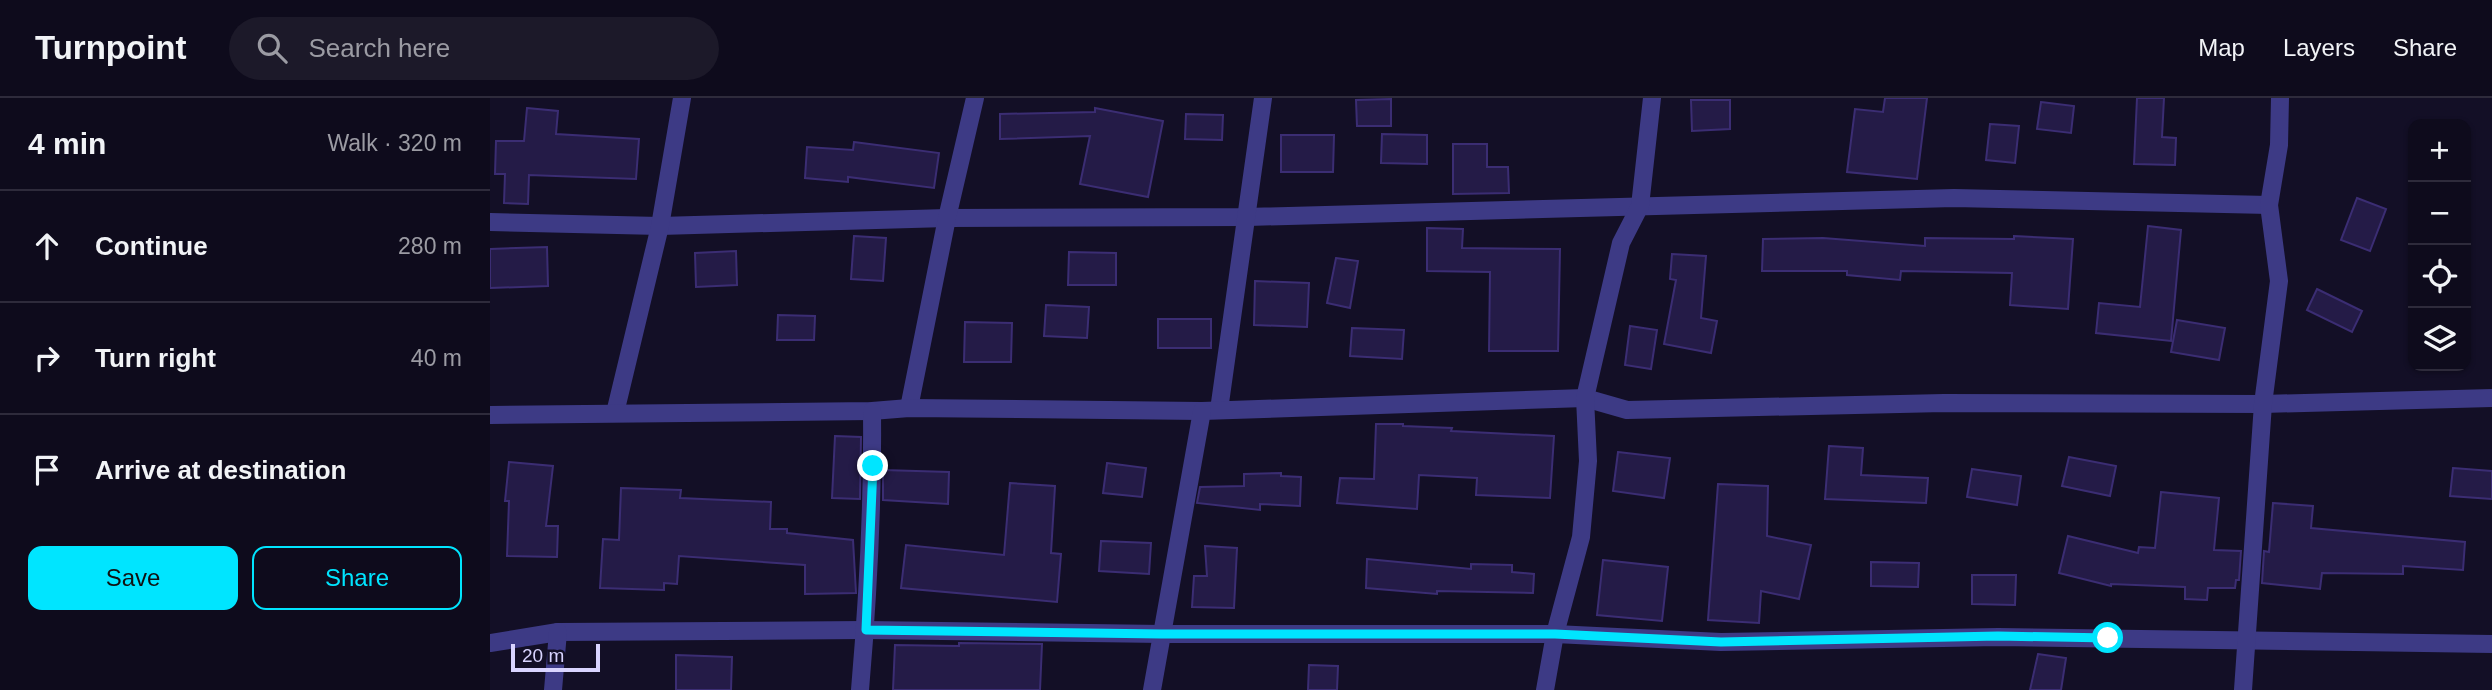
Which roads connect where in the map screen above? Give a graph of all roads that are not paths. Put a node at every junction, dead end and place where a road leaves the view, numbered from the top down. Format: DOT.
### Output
graph roads {
  1 [pos="682,98"];
  2 [pos="975,98"];
  3 [pos="1263,98"];
  4 [pos="1652,98"];
  5 [pos="2280,98"];
  6 [pos="2269,205"];
  7 [pos="1640,206"];
  8 [pos="1248,217"];
  9 [pos="947,218"];
  10 [pos="490,222"];
  11 [pos="660,226"];
  12 [pos="1585,398"];
  13 [pos="2492,398"];
  14 [pos="2263,404"];
  15 [pos="909,408"];
  16 [pos="1211,410"];
  17 [pos="872,411"];
  18 [pos="615,413"];
  19 [pos="490,415"];
  20 [pos="866,630"];
  21 [pos="558,632"];
  22 [pos="1161,634"];
  23 [pos="1555,634"];
  24 [pos="2247,639"];
  25 [pos="490,643"];
  26 [pos="2492,644"];
  27 [pos="553,690"];
  28 [pos="860,690"];
  29 [pos="1152,690"];
  30 [pos="1545,690"];
  31 [pos="2244,690"];
  1 -- 11 [label="street"];
  2 -- 9 [label="street"];
  3 -- 8 [label="street"];
  4 -- 7 [label="street"];
  5 -- 6 [label="street"];
  6 -- 7 [label="street"];
  6 -- 14 [label="street"];
  7 -- 8 [label="street"];
  7 -- 12 [label="street"];
  8 -- 9 [label="street"];
  8 -- 16 [label="street"];
  9 -- 11 [label="street"];
  9 -- 15 [label="street"];
  10 -- 11 [label="street"];
  11 -- 18 [label="street"];
  12 -- 14 [label="street"];
  12 -- 16 [label="street"];
  12 -- 23 [label="street"];
  13 -- 14 [label="street"];
  14 -- 24 [label="street"];
  15 -- 16 [label="street"];
  15 -- 17 [label="street"];
  16 -- 22 [label="street"];
  17 -- 18 [label="street"];
  17 -- 20 [label="street"];
  18 -- 19 [label="street"];
  20 -- 21 [label="street"];
  20 -- 22 [label="street"];
  20 -- 28 [label="street"];
  21 -- 25 [label="street"];
  21 -- 27 [label="street"];
  22 -- 23 [label="street"];
  22 -- 29 [label="street"];
  23 -- 24 [label="street"];
  23 -- 30 [label="street"];
  24 -- 26 [label="street"];
  24 -- 31 [label="street"];
}
